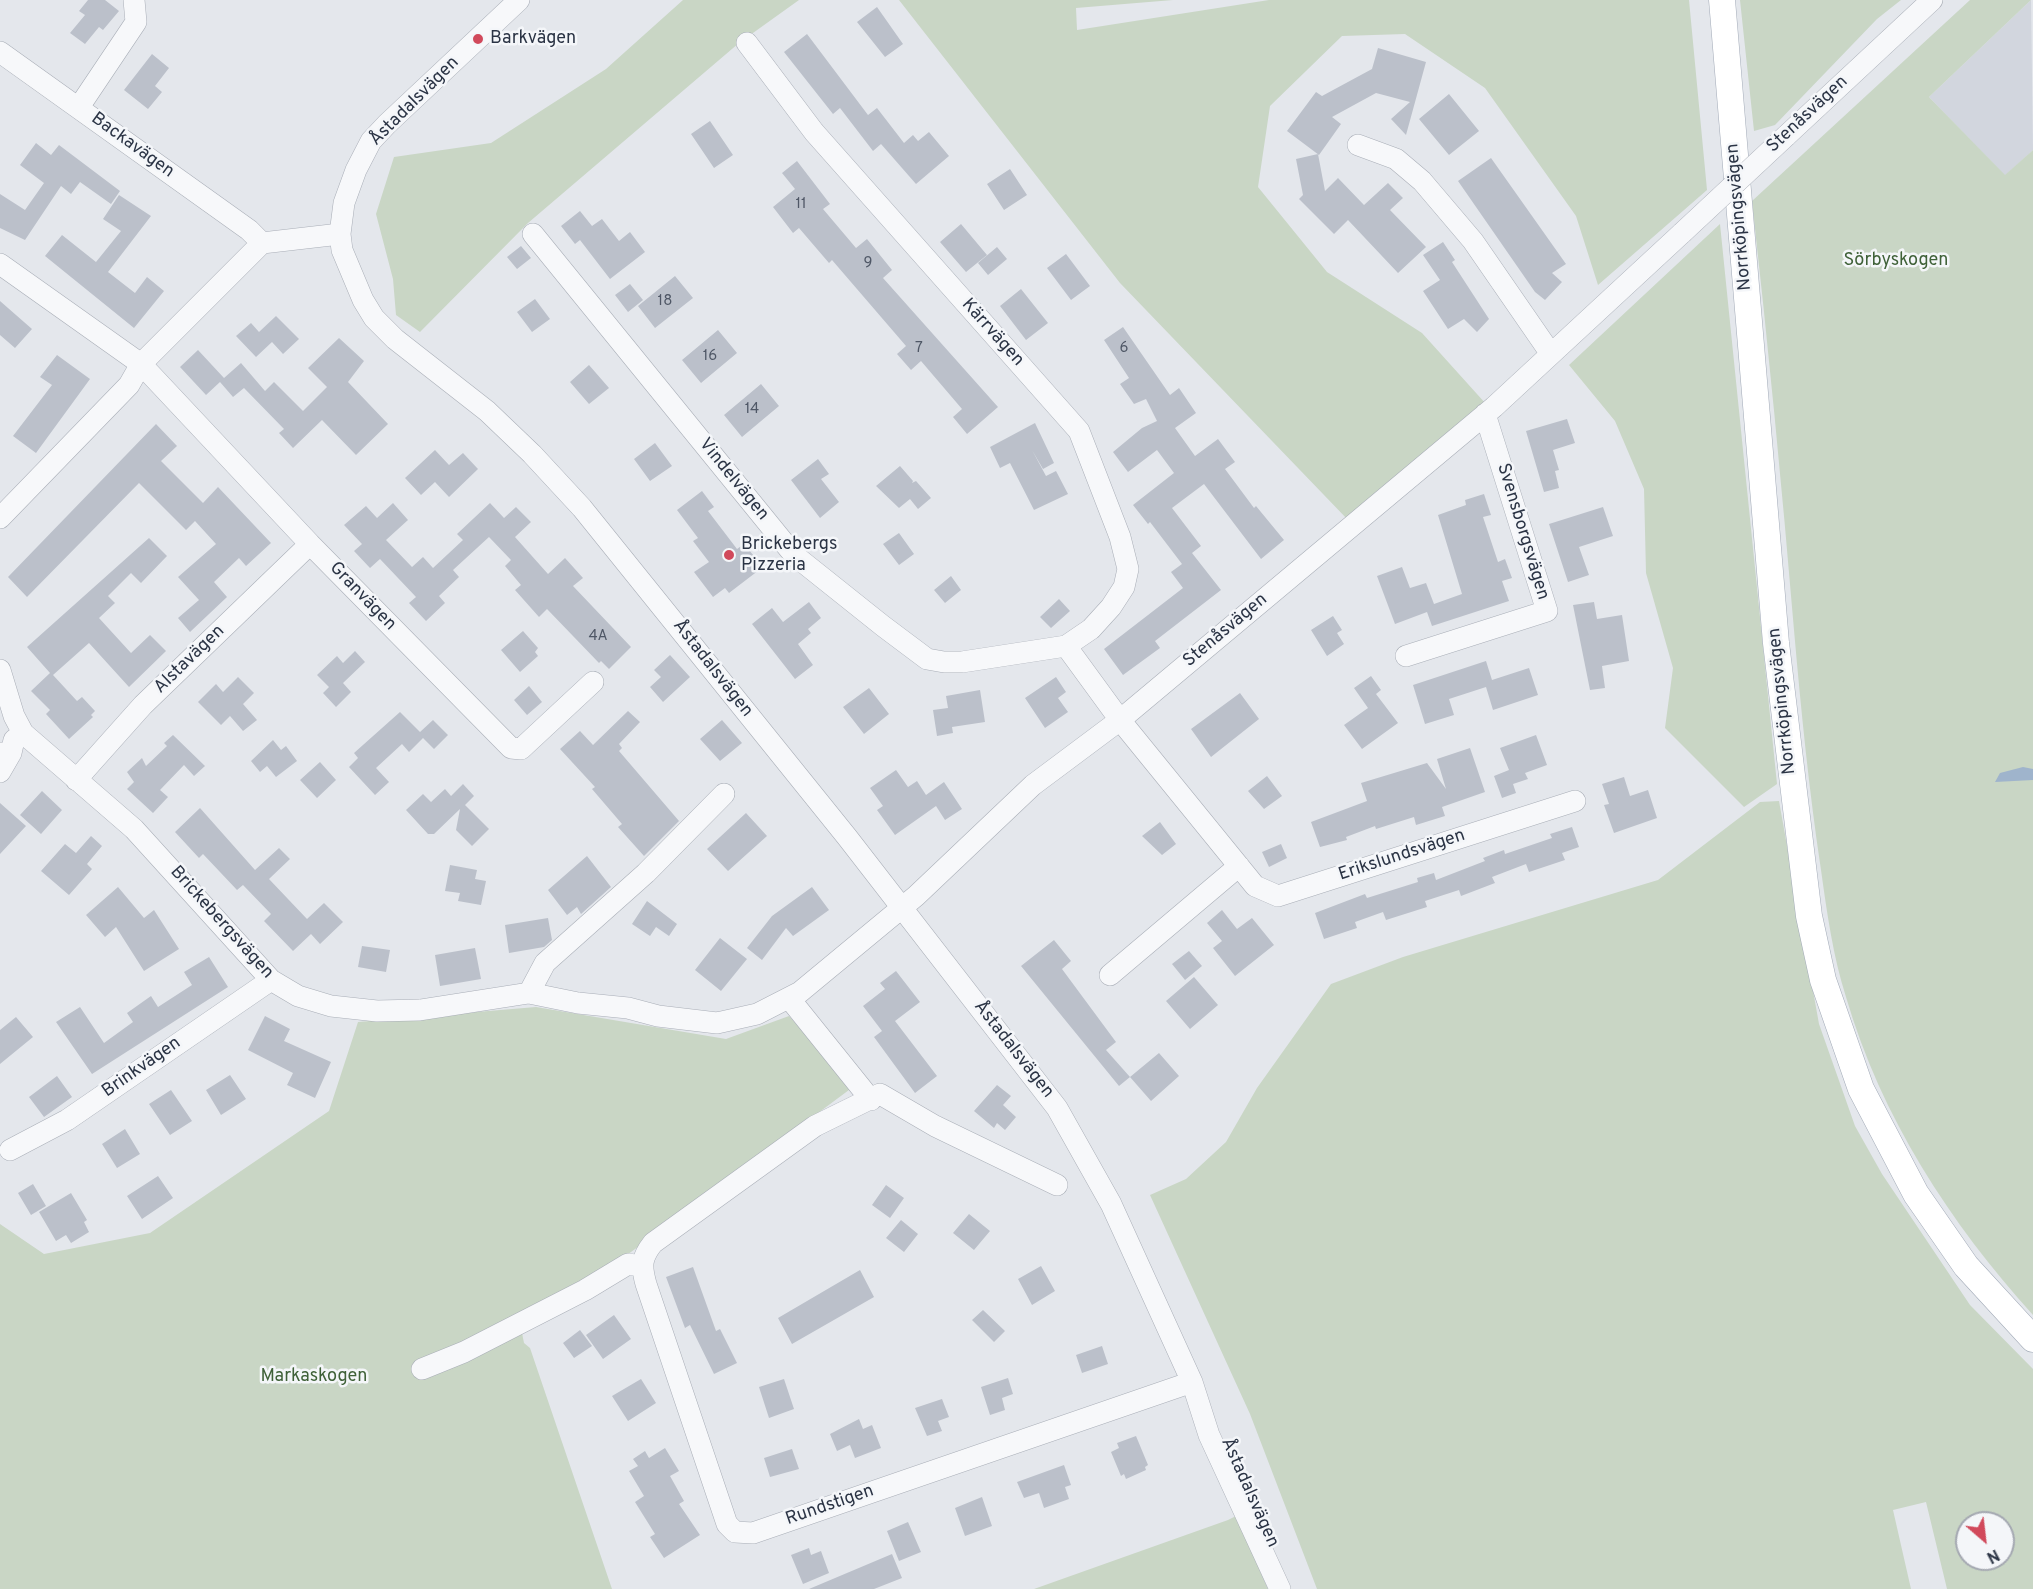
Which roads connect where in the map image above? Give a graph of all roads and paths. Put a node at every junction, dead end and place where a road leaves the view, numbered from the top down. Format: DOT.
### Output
graph roads {
  1 [pos="134,0"];
  2 [pos="519,0"];
  3 [pos="1722,0"];
  4 [pos="1932,0"];
  5 [pos="747,43"];
  6 [pos="0,52"];
  7 [pos="79,107"];
  8 [pos="1358,145"];
  9 [pos="340,234"];
  10 [pos="532,234"];
  11 [pos="262,243"];
  12 [pos="0,264"];
  13 [pos="1551,354"];
  14 [pos="141,364"];
  15 [pos="1485,414"];
  16 [pos="0,518"];
  17 [pos="310,544"];
  18 [pos="1066,645"];
  19 [pos="1406,656"];
  20 [pos="0,670"];
  21 [pos="594,681"];
  22 [pos="1120,720"];
  23 [pos="23,733"];
  24 [pos="6,753"];
  25 [pos="0,772"];
  26 [pos="76,780"];
  27 [pos="724,794"];
  28 [pos="1575,801"];
  29 [pos="1239,866"];
  30 [pos="902,908"];
  31 [pos="1110,975"];
  32 [pos="271,980"];
  33 [pos="529,993"];
  34 [pos="789,998"];
  35 [pos="871,1100"];
  36 [pos="10,1150"];
  37 [pos="1057,1185"];
  38 [pos="641,1266"];
  39 [pos="2033,1339"];
  40 [pos="422,1369"];
  41 [pos="1196,1391"];
  42 [pos="1280,1589"];
  43 [pos="1291,1589"];
  1 -- 7 [label="street"];
  2 -- 9 [label="street, Åstadalsvägen"];
  3 -- 39 [label="main road, Norrköpingsvägen"];
  4 -- 13 [label="street, Stenåsvägen, bridge"];
  5 -- 18 [label="street, Kärrvägen"];
  6 -- 7 [label="street, Backavägen"];
  7 -- 11 [label="street, Backavägen"];
  8 -- 13 [label="street"];
  9 -- 11 [label="street"];
  9 -- 30 [label="street, Åstadalsvägen"];
  10 -- 18 [label="street, Vindelvägen"];
  11 -- 14 [label="street"];
  12 -- 14 [label="street, Granvägen"];
  13 -- 15 [label="street, Stenåsvägen"];
  14 -- 16 [label="street"];
  14 -- 17 [label="street, Granvägen"];
  15 -- 19 [label="street, Svensborgsvägen"];
  15 -- 22 [label="street, Stenåsvägen"];
  17 -- 21 [label="street, Granvägen"];
  17 -- 26 [label="street, Alstavägen"];
  18 -- 22 [label="street"];
  20 -- 23 [label="street, Brickebergsvägen"];
  22 -- 29 [label="street, Erikslundsvägen"];
  22 -- 30 [label="street, Stenåsvägen"];
  23 -- 24 [label="street"];
  23 -- 26 [label="street, Brickebergsvägen"];
  24 -- 25 [label="street"];
  26 -- 32 [label="street, Brickebergsvägen"];
  27 -- 33 [label="street"];
  28 -- 29 [label="street, Erikslundsvägen"];
  29 -- 31 [label="street"];
  30 -- 34 [label="street, Brickebergsvägen"];
  30 -- 41 [label="street, Åstadalsvägen"];
  32 -- 33 [label="street, Brickebergsvägen"];
  32 -- 36 [label="street, Brinkvägen"];
  33 -- 34 [label="street, Brickebergsvägen"];
  34 -- 35 [label="street"];
  35 -- 37 [label="street"];
  35 -- 38 [label="street"];
  38 -- 40 [label="street"];
  38 -- 41 [label="street, Rundstigen"];
  41 -- 42 [label="street, Åstadalsvägen"];
  41 -- 43 [label="street, Åstadalsvägen"];
}
